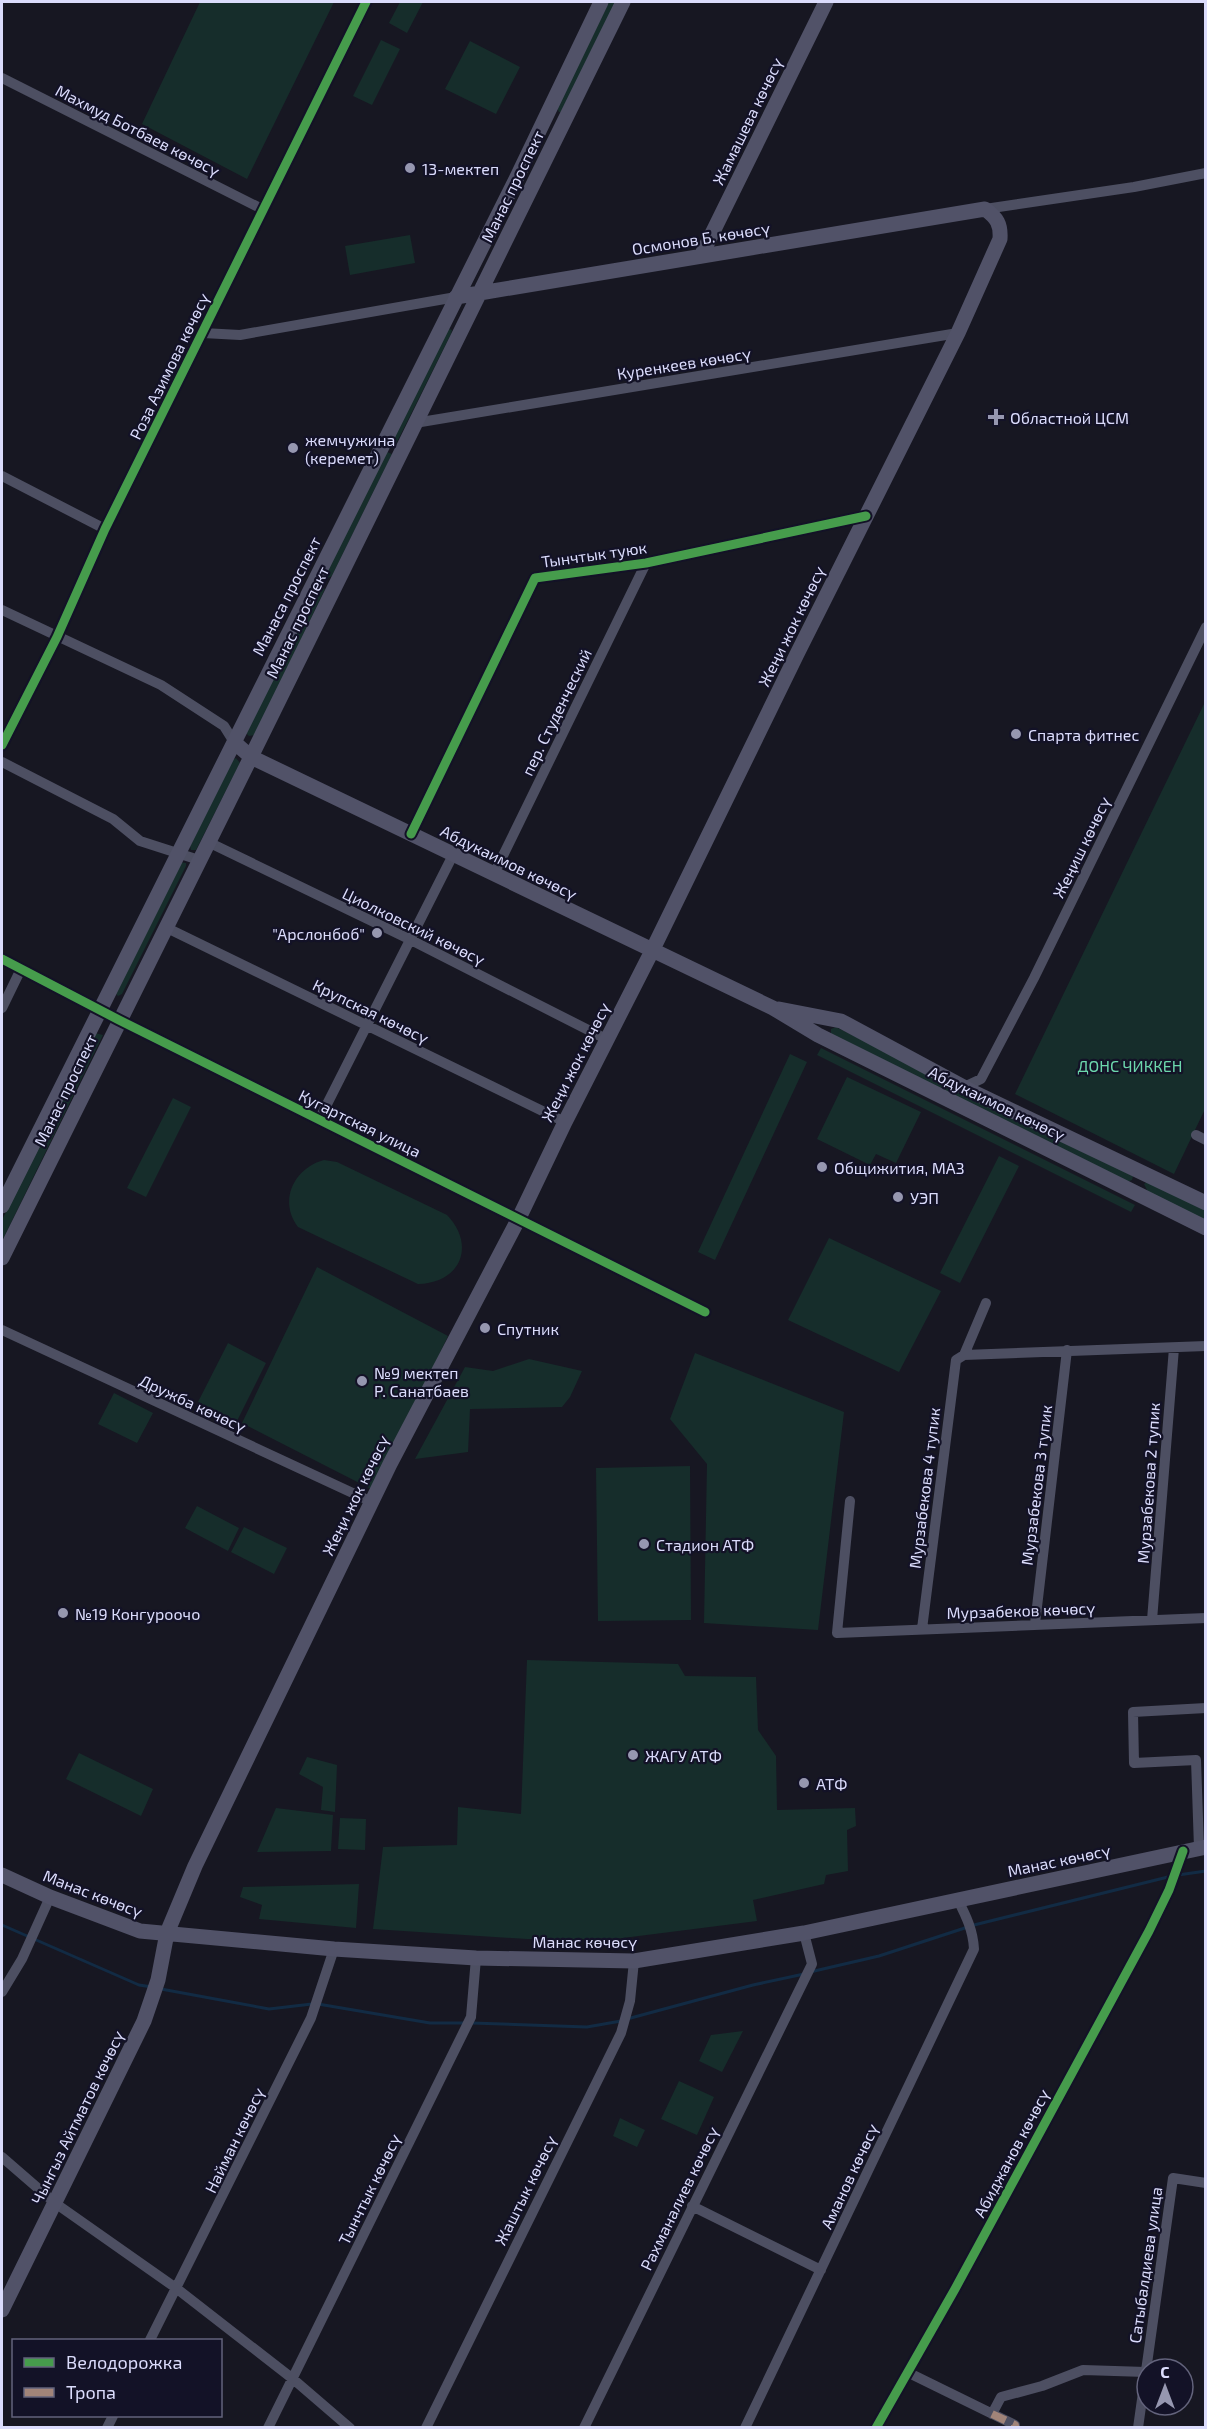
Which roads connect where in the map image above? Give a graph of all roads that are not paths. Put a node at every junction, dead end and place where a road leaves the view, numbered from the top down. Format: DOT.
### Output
graph roads {
  1 [pos="366,2"];
  2 [pos="601,2"];
  3 [pos="623,2"];
  4 [pos="826,2"];
  5 [pos="2,78"];
  6 [pos="549,109"];
  7 [pos="566,118"];
  8 [pos="1206,173"];
  9 [pos="516,179"];
  10 [pos="532,187"];
  11 [pos="262,209"];
  12 [pos="985,210"];
  13 [pos="701,256"];
  14 [pos="479,293"];
  15 [pos="456,297"];
  16 [pos="203,333"];
  17 [pos="958,333"];
  18 [pos="415,423"];
  19 [pos="382,445"];
  20 [pos="400,454"];
  21 [pos="2,476"];
  22 [pos="866,516"];
  23 [pos="105,528"];
  24 [pos="646,563"];
  25 [pos="316,577"];
  26 [pos="335,586"];
  27 [pos="2,610"];
  28 [pos="1206,627"];
  29 [pos="57,636"];
  30 [pos="234,742"];
  31 [pos="2,745"];
  32 [pos="251,757"];
  33 [pos="2,762"];
  34 [pos="411,834"];
  35 [pos="208,842"];
  36 [pos="178,853"];
  37 [pos="453,855"];
  38 [pos="199,860"];
  39 [pos="494,874"];
  40 [pos="165,927"];
  41 [pos="409,939"];
  42 [pos="652,951"];
  43 [pos="2,959"];
  44 [pos="21,969"];
  45 [pos="2,1008"];
  46 [pos="773,1008"];
  47 [pos="100,1010"];
  48 [pos="119,1020"];
  49 [pos="366,1025"];
  50 [pos="606,1039"];
  51 [pos="981,1079"];
  52 [pos="964,1087"];
  53 [pos="989,1099"];
  54 [pos="319,1120"];
  55 [pos="565,1122"];
  56 [pos="1141,1171"];
  57 [pos="1132,1191"];
  58 [pos="1206,1203"];
  59 [pos="2,1206"];
  60 [pos="519,1218"];
  61 [pos="1206,1228"];
  62 [pos="2,1258"];
  63 [pos="986,1303"];
  64 [pos="705,1312"];
  65 [pos="2,1330"];
  66 [pos="1206,1346"];
  67 [pos="1173,1348"];
  68 [pos="1067,1350"];
  69 [pos="964,1355"];
  70 [pos="850,1501"];
  71 [pos="372,1502"];
  72 [pos="1206,1618"];
  73 [pos="1152,1620"];
  74 [pos="1035,1624"];
  75 [pos="922,1629"];
  76 [pos="1206,1708"];
  77 [pos="1203,1848"];
  78 [pos="1181,1858"];
  79 [pos="2,1875"];
  80 [pos="50,1897"];
  81 [pos="958,1900"];
  82 [pos="167,1933"];
  83 [pos="804,1934"];
  84 [pos="334,1949"];
  85 [pos="476,1958"];
  86 [pos="634,1961"];
  87 [pos="2,1992"];
  88 [pos="2,2157"];
  89 [pos="1206,2183"];
  90 [pos="55,2203"];
  91 [pos="692,2206"];
  92 [pos="821,2270"];
  93 [pos="176,2288"];
  94 [pos="2,2310"];
  95 [pos="150,2339"];
  96 [pos="1148,2357"];
  97 [pos="907,2372"];
  98 [pos="1135,2372"];
  99 [pos="293,2379"];
  100 [pos="992,2414"];
  101 [pos="268,2427"];
  102 [pos="350,2427"];
  103 [pos="426,2427"];
  104 [pos="584,2427"];
  105 [pos="745,2427"];
  106 [pos="876,2427"];
  107 [pos="1015,2427"];
  1 -- 11 [label="street, Роза Азимова көчөсү"];
  2 -- 6 [label="main road, Манаса проспект"];
  3 -- 7 [label="main road, Манас проспект"];
  4 -- 13 [label="main road, Жамашева көчөсү"];
  5 -- 11 [label="street, Махмуд Ботбаев көчөсү"];
  6 -- 7 [label="main road"];
  6 -- 9 [label="main road, Манаса проспект"];
  7 -- 10 [label="main road, Манас проспект"];
  8 -- 12 [label="street, Осмонов Б. көчөсү"];
  9 -- 10 [label="main road"];
  9 -- 15 [label="main road, Манаса проспект"];
  10 -- 14 [label="main road, Манас проспект"];
  11 -- 16 [label="street, Роза Азимова көчөсү"];
  12 -- 13 [label="main road, Осмонов Б. көчөсү"];
  12 -- 17 [label="main road, Жеңи жок көчөсү"];
  13 -- 14 [label="main road, Осмонов Б. көчөсү"];
  14 -- 15 [label="main road, Осмонов Б. көчөсү"];
  14 -- 18 [label="main road, Манас проспект"];
  15 -- 16 [label="street, Осмонов Б. көчөсү"];
  15 -- 19 [label="main road, Манаса проспект"];
  16 -- 23 [label="street, Роза Азимова көчөсү"];
  17 -- 18 [label="street, Куренкеев көчөсү"];
  17 -- 22 [label="main road, Жеңи жок көчөсү"];
  18 -- 20 [label="main road, Манас проспект"];
  19 -- 20 [label="main road"];
  19 -- 25 [label="main road, Манаса проспект"];
  20 -- 26 [label="main road, Манас проспект"];
  21 -- 23 [label="street"];
  22 -- 24 [label="street, Тынчтык туюк"];
  22 -- 42 [label="main road, Жеңи жок көчөсү"];
  23 -- 29 [label="street, Роза Азимова көчөсү"];
  24 -- 34 [label="street, Тынчтык туюк"];
  24 -- 39 [label="street, пер. Студенческий"];
  25 -- 26 [label="main road"];
  25 -- 30 [label="main road, Манаса проспект"];
  26 -- 32 [label="main road, Манас проспект"];
  27 -- 29 [label="street"];
  28 -- 51 [label="street, Жеңиш көчөсү"];
  29 -- 30 [label="street"];
  29 -- 31 [label="street, Роза Азимова көчөсү"];
  30 -- 32 [label="main road, Абдукаимов көчөсү"];
  30 -- 36 [label="main road, Манаса проспект"];
  32 -- 34 [label="main road, Абдукаимов көчөсү"];
  32 -- 35 [label="main road, Манас проспект"];
  33 -- 36 [label="street"];
  34 -- 37 [label="main road, Абдукаимов көчөсү"];
  35 -- 38 [label="main road, Манас проспект"];
  35 -- 41 [label="street, Циолковский көчөсү"];
  36 -- 38 [label="street"];
  36 -- 47 [label="main road, Манаса проспект"];
  37 -- 39 [label="main road, Абдукаимов көчөсү"];
  37 -- 41 [label="street"];
  38 -- 40 [label="main road, Манас проспект"];
  39 -- 42 [label="main road, Абдукаимов көчөсү"];
  40 -- 48 [label="main road, Манас проспект"];
  40 -- 49 [label="street, Крупская көчөсү"];
  41 -- 49 [label="street"];
  41 -- 50 [label="street, Циолковский көчөсү"];
  42 -- 46 [label="main road, Абдукаимов көчөсү"];
  42 -- 50 [label="main road, Жеңи жок көчөсү"];
  43 -- 44 [label="street, Кугартская улица"];
  44 -- 45 [label="street"];
  44 -- 47 [label="street, Кугартская улица"];
  46 -- 52 [label="main road, Абдукаимов көчөсү"];
  46 -- 57 [label="main road, Абдукаимов көчөсү"];
  47 -- 48 [label="street, Кугартская улица"];
  47 -- 59 [label="main road, Манаса проспект"];
  48 -- 54 [label="street, Кугартская улица"];
  48 -- 62 [label="main road, Манас проспект"];
  49 -- 54 [label="street"];
  49 -- 55 [label="street, Крупская көчөсү"];
  50 -- 55 [label="main road, Жеңи жок көчөсү"];
  51 -- 52 [label="street"];
  51 -- 53 [label="street"];
  52 -- 53 [label="main road, Абдукаимов көчөсү"];
  53 -- 56 [label="main road, Абдукаимов көчөсү"];
  54 -- 60 [label="street, Кугартская улица"];
  55 -- 60 [label="main road, Жеңи жок көчөсү"];
  56 -- 57 [label="main road"];
  56 -- 58 [label="main road, Абдукаимов көчөсү"];
  57 -- 61 [label="main road, Абдукаимов көчөсү"];
  60 -- 64 [label="street, Кугартская улица"];
  60 -- 71 [label="main road, Жеңи жок көчөсү"];
  63 -- 69 [label="street, Мурзабекова 4 тупик"];
  65 -- 71 [label="street, Дружба көчөсү"];
  66 -- 67 [label="street"];
  67 -- 68 [label="street"];
  67 -- 73 [label="street, Мурзабекова 2 тупик"];
  68 -- 69 [label="street"];
  68 -- 74 [label="street, Мурзабекова 3 тупик"];
  69 -- 75 [label="street, Мурзабекова 4 тупик"];
  70 -- 75 [label="street, Мурзабеков көчөсү"];
  71 -- 82 [label="main road, Жеңи жок көчөсү"];
  72 -- 73 [label="street, Мурзабеков көчөсү"];
  73 -- 74 [label="street, Мурзабеков көчөсү"];
  74 -- 75 [label="street, Мурзабеков көчөсү"];
  76 -- 77 [label="street"];
  77 -- 78 [label="main road, Манас көчөсү"];
  78 -- 81 [label="main road, Манас көчөсү"];
  78 -- 97 [label="street, Абиджанов көчөсү"];
  79 -- 80 [label="main road, Манас көчөсү"];
  80 -- 82 [label="main road, Манас көчөсү"];
  80 -- 87 [label="street"];
  81 -- 83 [label="main road, Манас көчөсү"];
  81 -- 92 [label="street, Аманов көчөсү"];
  82 -- 84 [label="main road, Манас көчөсү"];
  82 -- 90 [label="main road, Чынгыз Айтматов көчөсү"];
  83 -- 86 [label="main road, Манас көчөсү"];
  83 -- 91 [label="street, Рахманалиев көчөсү"];
  84 -- 85 [label="main road, Манас көчөсү"];
  84 -- 93 [label="street, Найман көчөсү"];
  85 -- 86 [label="main road, Манас көчөсү"];
  85 -- 99 [label="street, Тынчтык көчөсү"];
  86 -- 103 [label="street, Жаштык көчөсү"];
  88 -- 90 [label="street"];
  89 -- 96 [label="street, Сатыбалдиева улица"];
  90 -- 93 [label="street"];
  90 -- 94 [label="main road, Чынгыз Айтматов көчөсү"];
  91 -- 92 [label="street"];
  91 -- 104 [label="street, Рахманалиев көчөсү"];
  92 -- 105 [label="street, Аманов көчөсү"];
  93 -- 95 [label="street, Найман көчөсү"];
  93 -- 99 [label="street"];
  97 -- 100 [label="street"];
  97 -- 106 [label="street, Абиджанов көчөсү"];
  98 -- 100 [label="street"];
  99 -- 101 [label="street, Тынчтык көчөсү"];
  99 -- 102 [label="street"];
  100 -- 107 [label="street"];
}
